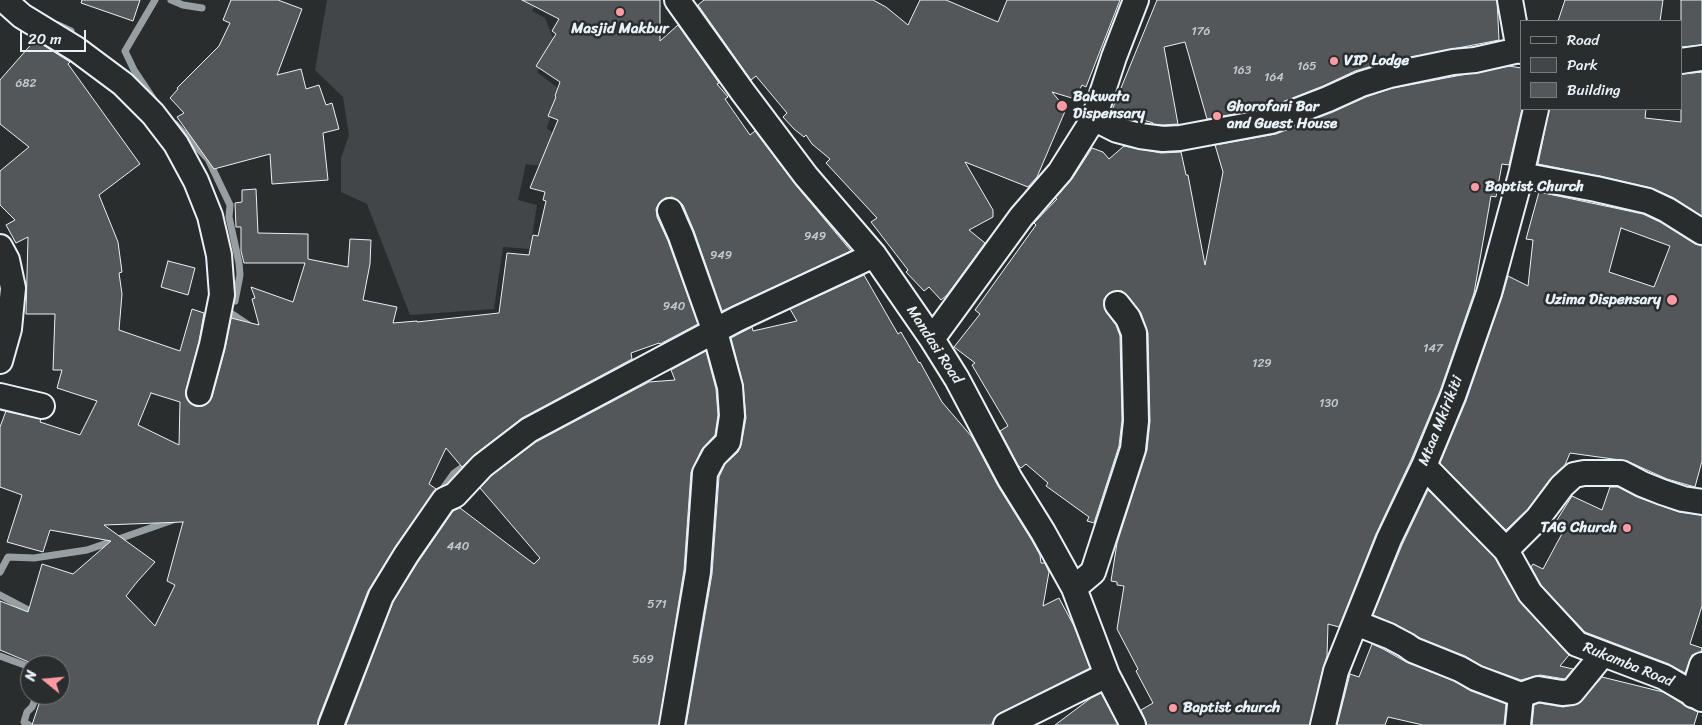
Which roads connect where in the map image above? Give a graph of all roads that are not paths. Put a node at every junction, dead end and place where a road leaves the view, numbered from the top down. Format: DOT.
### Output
graph roads {
  1 [pos="4,0"];
  2 [pos="677,0"];
  3 [pos="1136,0"];
  4 [pos="1510,0"];
  5 [pos="1520,50"];
  6 [pos="1702,58"];
  7 [pos="1682,61"];
  8 [pos="1536,110"];
  9 [pos="1094,118"];
  10 [pos="1521,175"];
  11 [pos="670,211"];
  12 [pos="1702,232"];
  13 [pos="0,247"];
  14 [pos="874,255"];
  15 [pos="1117,304"];
  16 [pos="715,332"];
  17 [pos="932,339"];
  18 [pos="0,361"];
  19 [pos="199,393"];
  20 [pos="0,396"];
  21 [pos="42,406"];
  22 [pos="1424,466"];
  23 [pos="1702,502"];
  24 [pos="1506,550"];
  25 [pos="1074,588"];
  26 [pos="1356,623"];
  27 [pos="1602,654"];
  28 [pos="1702,665"];
  29 [pos="1107,675"];
  30 [pos="1521,695"];
  31 [pos="1698,697"];
  32 [pos="331,725"];
  33 [pos="672,725"];
  34 [pos="1006,725"];
  35 [pos="1133,725"];
  36 [pos="1323,725"];
  37 [pos="1518,725"];
  1 -- 19 [label="street"];
  2 -- 14 [label="street, Mandasi Road"];
  3 -- 9 [label="street"];
  4 -- 5 [label="street"];
  5 -- 9 [label="street"];
  6 -- 7 [label="street"];
  8 -- 10 [label="street, Mtaa Mkirikiti"];
  9 -- 17 [label="street"];
  10 -- 12 [label="street"];
  10 -- 22 [label="street, Mtaa Mkirikiti"];
  11 -- 16 [label="street"];
  13 -- 18 [label="street"];
  14 -- 16 [label="street"];
  14 -- 17 [label="street, Mandasi Road"];
  15 -- 25 [label="street"];
  16 -- 32 [label="street"];
  16 -- 33 [label="street"];
  17 -- 25 [label="street, Mandasi Road"];
  20 -- 21 [label="street"];
  22 -- 24 [label="street, Rukamba Road"];
  22 -- 26 [label="street, Mtaa Mkirikiti"];
  23 -- 24 [label="street"];
  24 -- 27 [label="street, Rukamba Road"];
  25 -- 29 [label="street, Mandasi Road"];
  26 -- 30 [label="street"];
  26 -- 36 [label="street, Mtaa Mkirikiti"];
  27 -- 30 [label="street"];
  27 -- 31 [label="street, Rukamba Road"];
  28 -- 31 [label="street"];
  29 -- 34 [label="street"];
  29 -- 35 [label="street, Mandasi Road"];
  30 -- 37 [label="street"];
}
